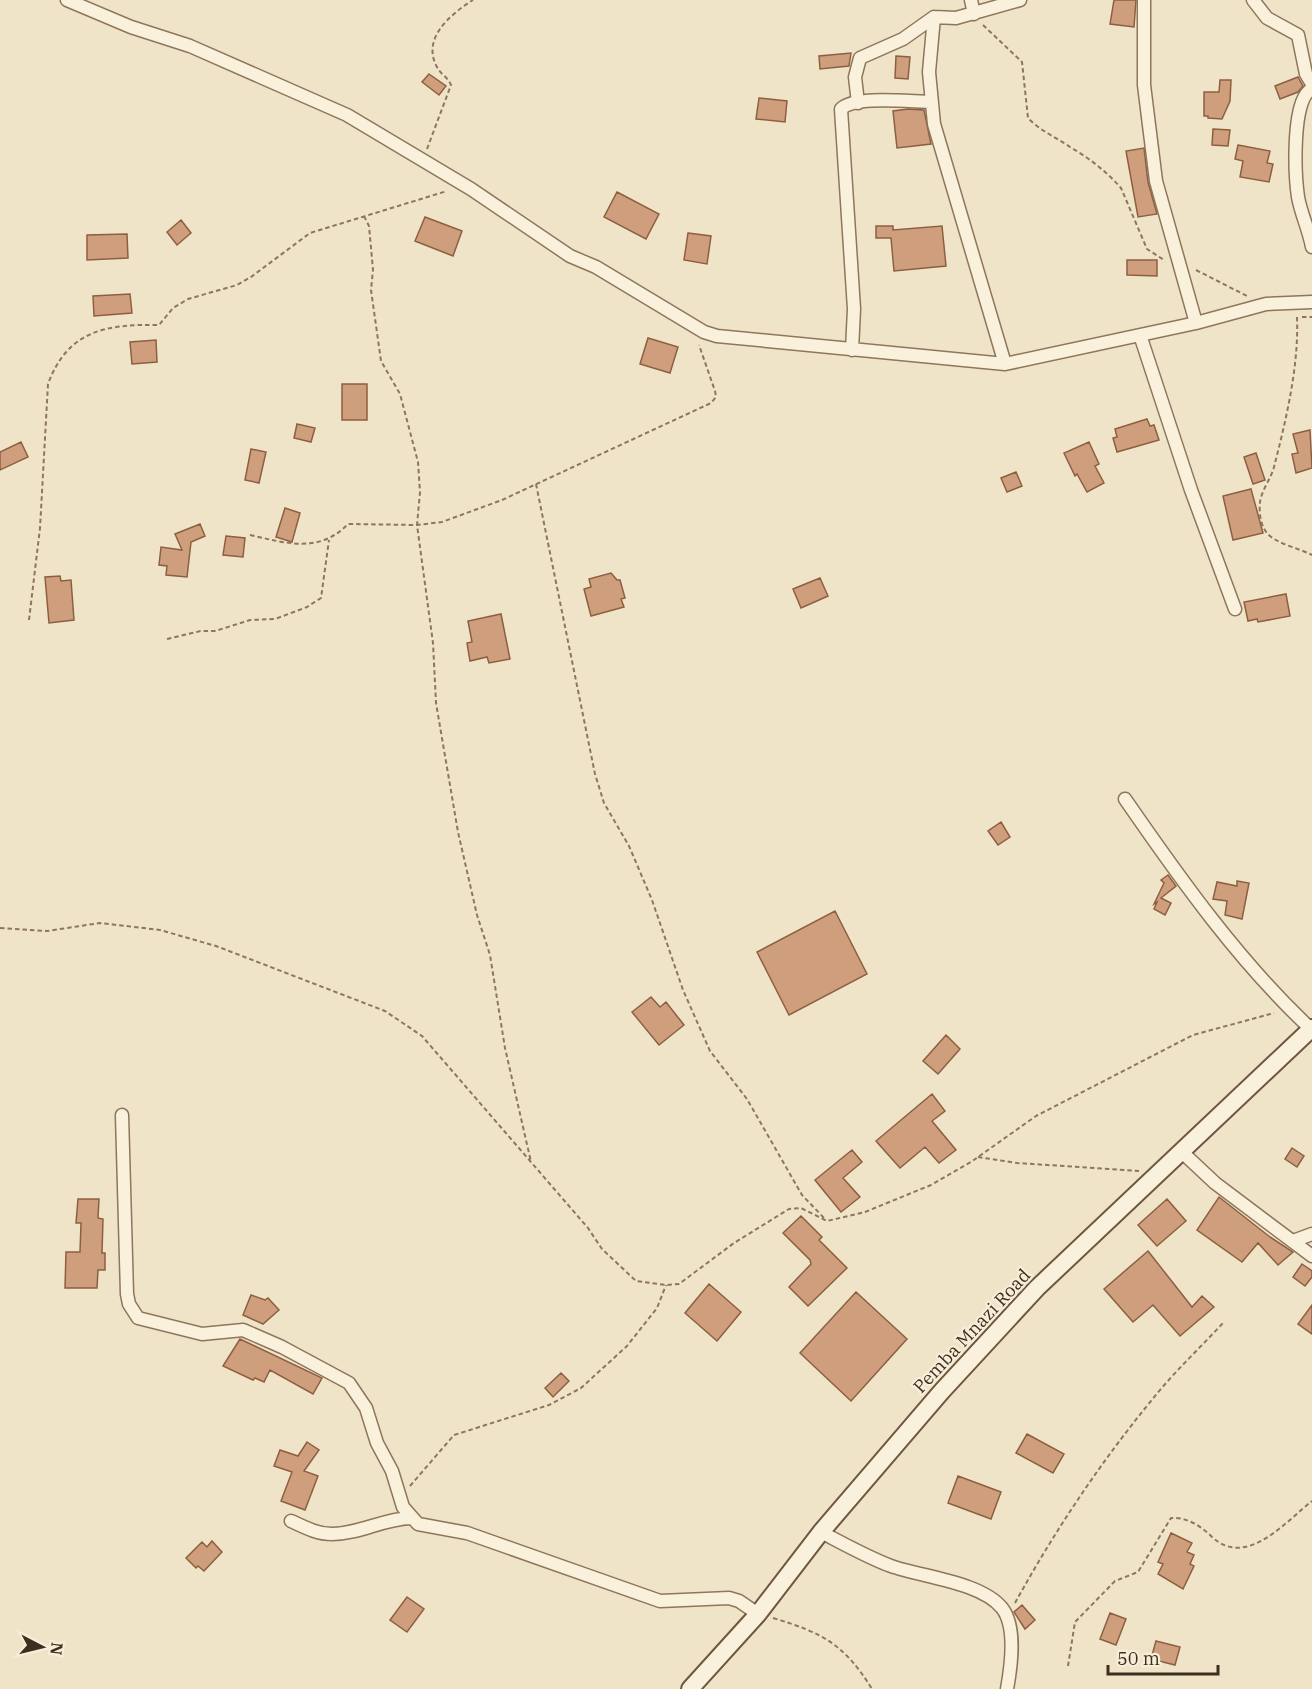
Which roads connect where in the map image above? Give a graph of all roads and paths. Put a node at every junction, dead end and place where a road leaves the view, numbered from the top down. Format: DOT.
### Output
graph roads {
  1 [pos="67,0"];
  2 [pos="473,0"];
  3 [pos="971,0"];
  4 [pos="1020,0"];
  5 [pos="1144,0"];
  6 [pos="1253,0"];
  7 [pos="971,15"];
  8 [pos="934,17"];
  9 [pos="1312,87"];
  10 [pos="932,102"];
  11 [pos="858,103"];
  12 [pos="423,160"];
  13 [pos="470,188"];
  14 [pos="364,216"];
  15 [pos="1312,247"];
  16 [pos="1181,266"];
  17 [pos="1312,302"];
  18 [pos="1266,304"];
  19 [pos="1296,317"];
  20 [pos="1196,323"];
  21 [pos="689,324"];
  22 [pos="1140,335"];
  23 [pos="852,350"];
  24 [pos="1005,364"];
  25 [pos="536,484"];
  26 [pos="417,525"];
  27 [pos="250,535"];
  28 [pos="329,540"];
  29 [pos="1312,555"];
  30 [pos="1235,609"];
  31 [pos="29,620"];
  32 [pos="167,639"];
  33 [pos="1125,799"];
  34 [pos="0,928"];
  35 [pos="1287,1007"];
  36 [pos="1312,1029"];
  37 [pos="122,1115"];
  38 [pos="1183,1153"];
  39 [pos="978,1156"];
  40 [pos="532,1165"];
  41 [pos="1159,1173"];
  42 [pos="827,1221"];
  43 [pos="1312,1234"];
  44 [pos="1293,1241"];
  45 [pos="1312,1256"];
  46 [pos="666,1286"];
  47 [pos="1223,1323"];
  48 [pos="400,1498"];
  49 [pos="1312,1502"];
  50 [pos="410,1518"];
  51 [pos="291,1521"];
  52 [pos="821,1532"];
  53 [pos="758,1614"];
  54 [pos="1008,1619"];
  55 [pos="1068,1666"];
  56 [pos="690,1689"];
  57 [pos="872,1689"];
  58 [pos="1008,1689"];
  1 -- 12 [label="street"];
  2 -- 12 [label="path"];
  3 -- 7 [label="street"];
  4 -- 7 [label="street"];
  5 -- 16 [label="street"];
  6 -- 9 [label="street"];
  7 -- 8 [label="street"];
  7 -- 16 [label="path"];
  8 -- 10 [label="street"];
  8 -- 11 [label="street"];
  9 -- 15 [label="street"];
  10 -- 11 [label="street"];
  10 -- 24 [label="street"];
  11 -- 23 [label="street"];
  12 -- 13 [label="street"];
  13 -- 14 [label="path"];
  13 -- 21 [label="street"];
  14 -- 26 [label="path"];
  14 -- 31 [label="path"];
  16 -- 18 [label="path"];
  16 -- 20 [label="street"];
  17 -- 18 [label="street"];
  18 -- 20 [label="street"];
  19 -- 29 [label="path"];
  20 -- 22 [label="street"];
  21 -- 23 [label="street"];
  21 -- 25 [label="path"];
  22 -- 24 [label="street"];
  22 -- 30 [label="street"];
  23 -- 24 [label="street"];
  25 -- 26 [label="path"];
  25 -- 42 [label="path"];
  26 -- 28 [label="path"];
  26 -- 40 [label="path"];
  27 -- 28 [label="path"];
  28 -- 32 [label="path"];
  33 -- 35 [label="street"];
  34 -- 40 [label="path"];
  35 -- 36 [label="street"];
  35 -- 39 [label="path"];
  36 -- 38 [label="main road, Pemba Mnazi Road"];
  37 -- 48 [label="street"];
  38 -- 41 [label="main road, Pemba Mnazi Road"];
  38 -- 44 [label="street"];
  39 -- 41 [label="path"];
  39 -- 42 [label="path"];
  40 -- 46 [label="path"];
  41 -- 52 [label="main road, Pemba Mnazi Road"];
  42 -- 46 [label="path"];
  43 -- 44 [label="street"];
  44 -- 45 [label="street"];
  46 -- 48 [label="path"];
  47 -- 54 [label="path"];
  48 -- 50 [label="street"];
  49 -- 55 [label="path"];
  50 -- 51 [label="street"];
  50 -- 53 [label="street"];
  52 -- 53 [label="main road, Pemba Mnazi Road"];
  52 -- 54 [label="street"];
  53 -- 56 [label="main road, Pemba Mnazi Road"];
  53 -- 57 [label="path"];
  54 -- 58 [label="street"];
}
